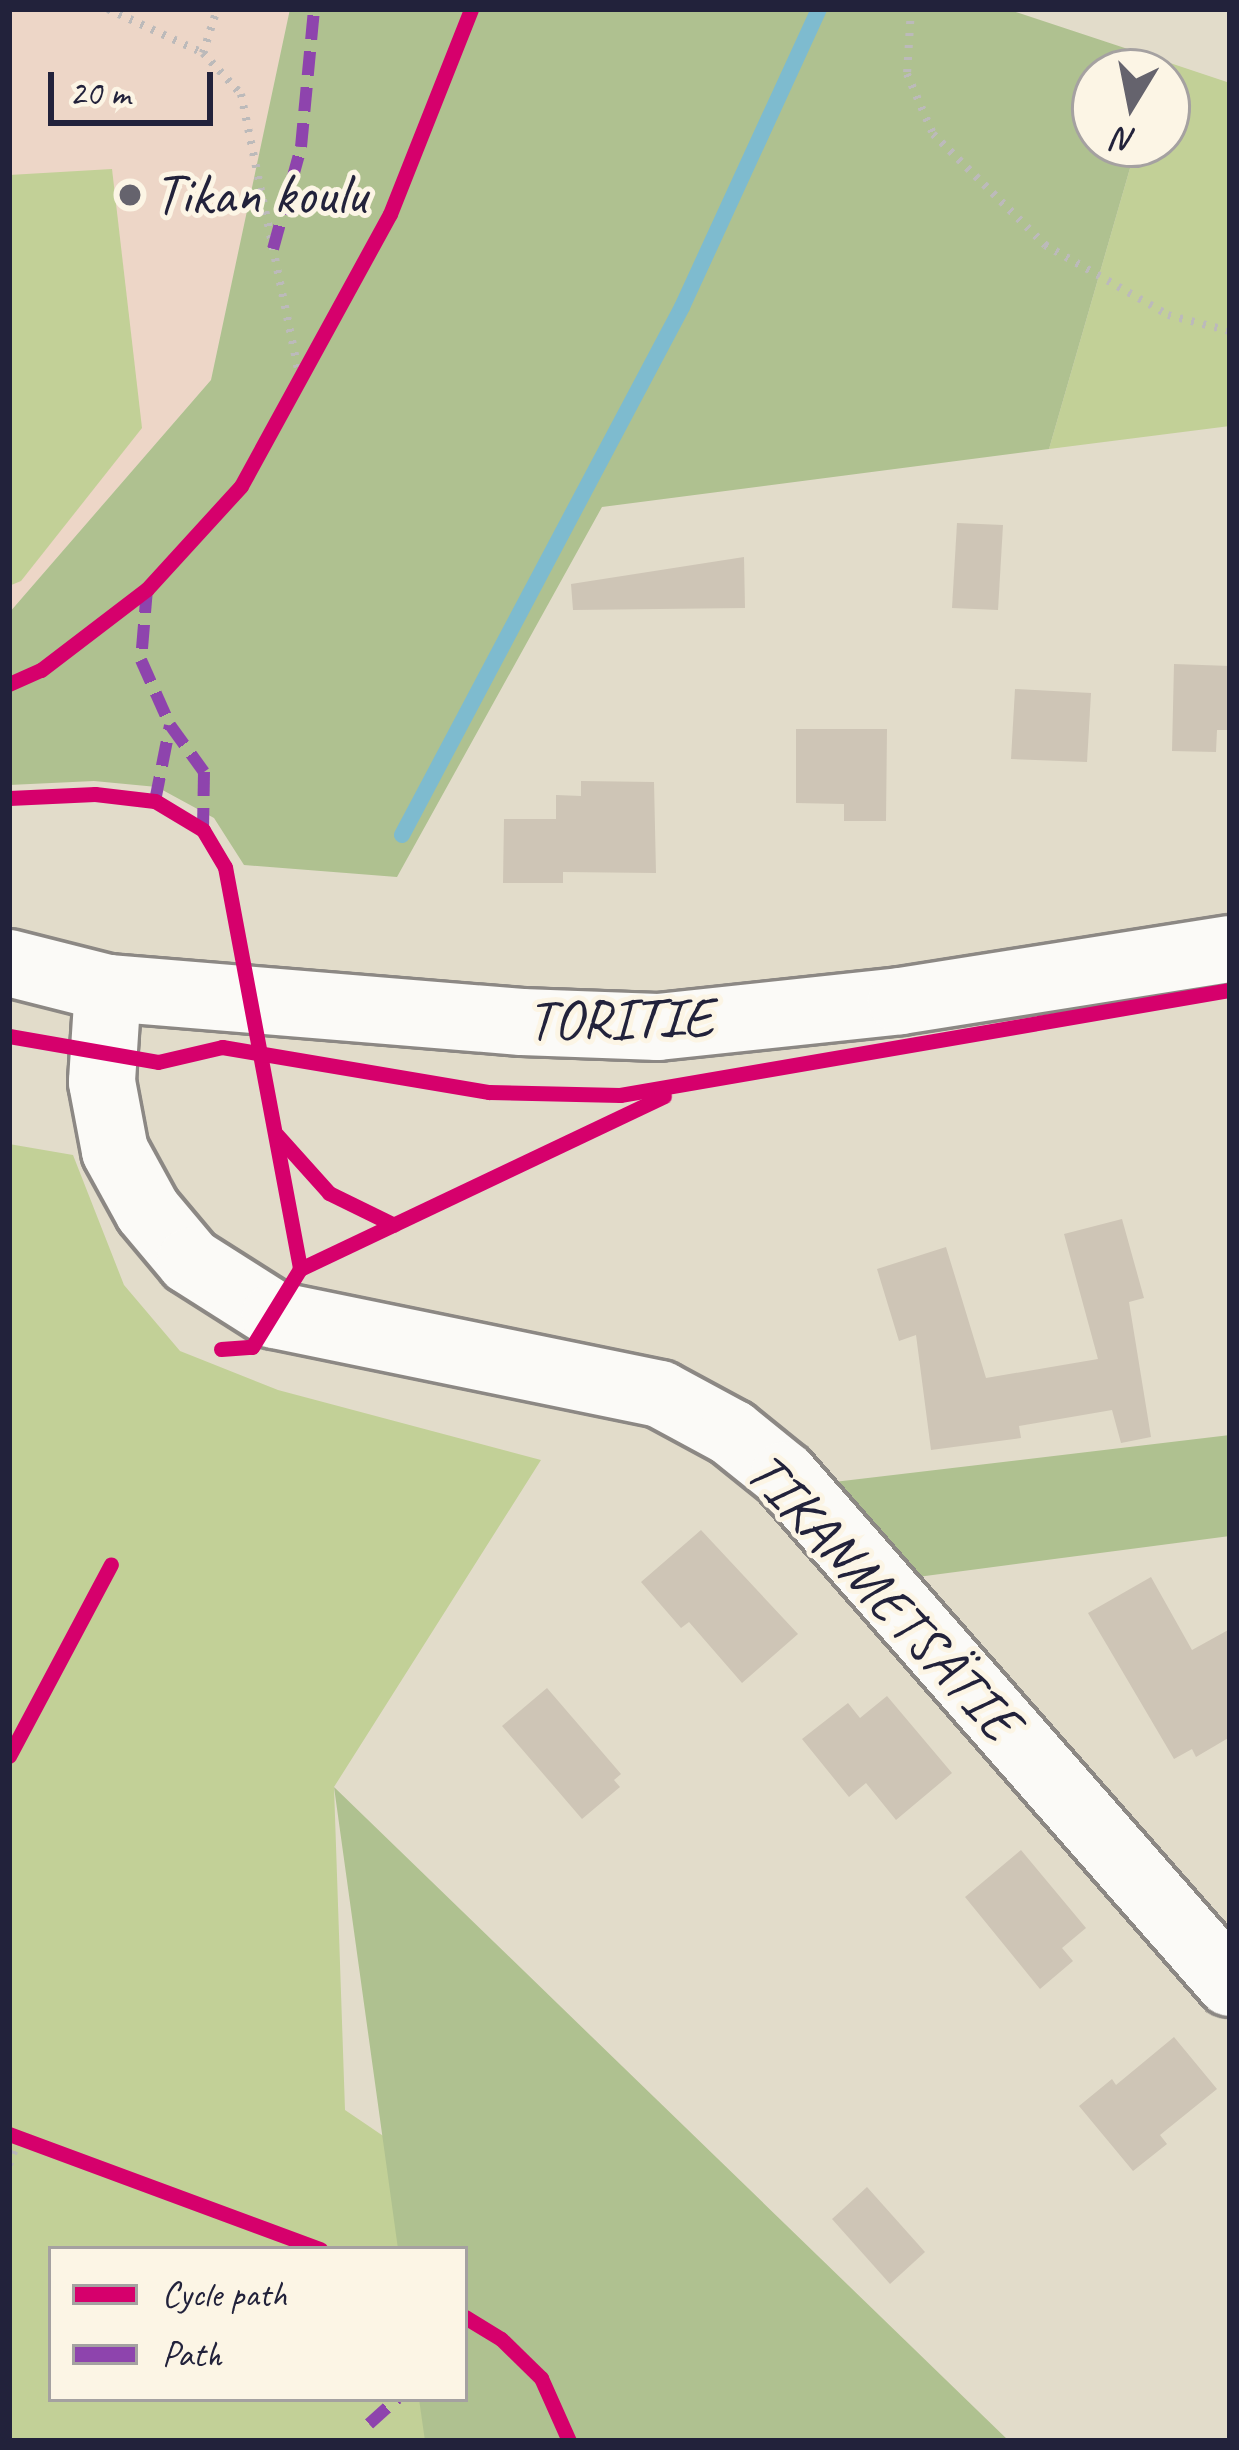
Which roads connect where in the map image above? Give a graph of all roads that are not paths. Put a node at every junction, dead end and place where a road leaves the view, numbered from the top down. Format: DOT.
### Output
graph roads {
  1 [pos="1230,949"];
  2 [pos="9,963"];
  3 [pos="108,988"];
  4 [pos="1230,1983"];
  1 -- 3 [label="street, TORITIE"];
  2 -- 3 [label="street, TORITIE"];
  3 -- 4 [label="street, TIKANMETSÄTIE"];
}
